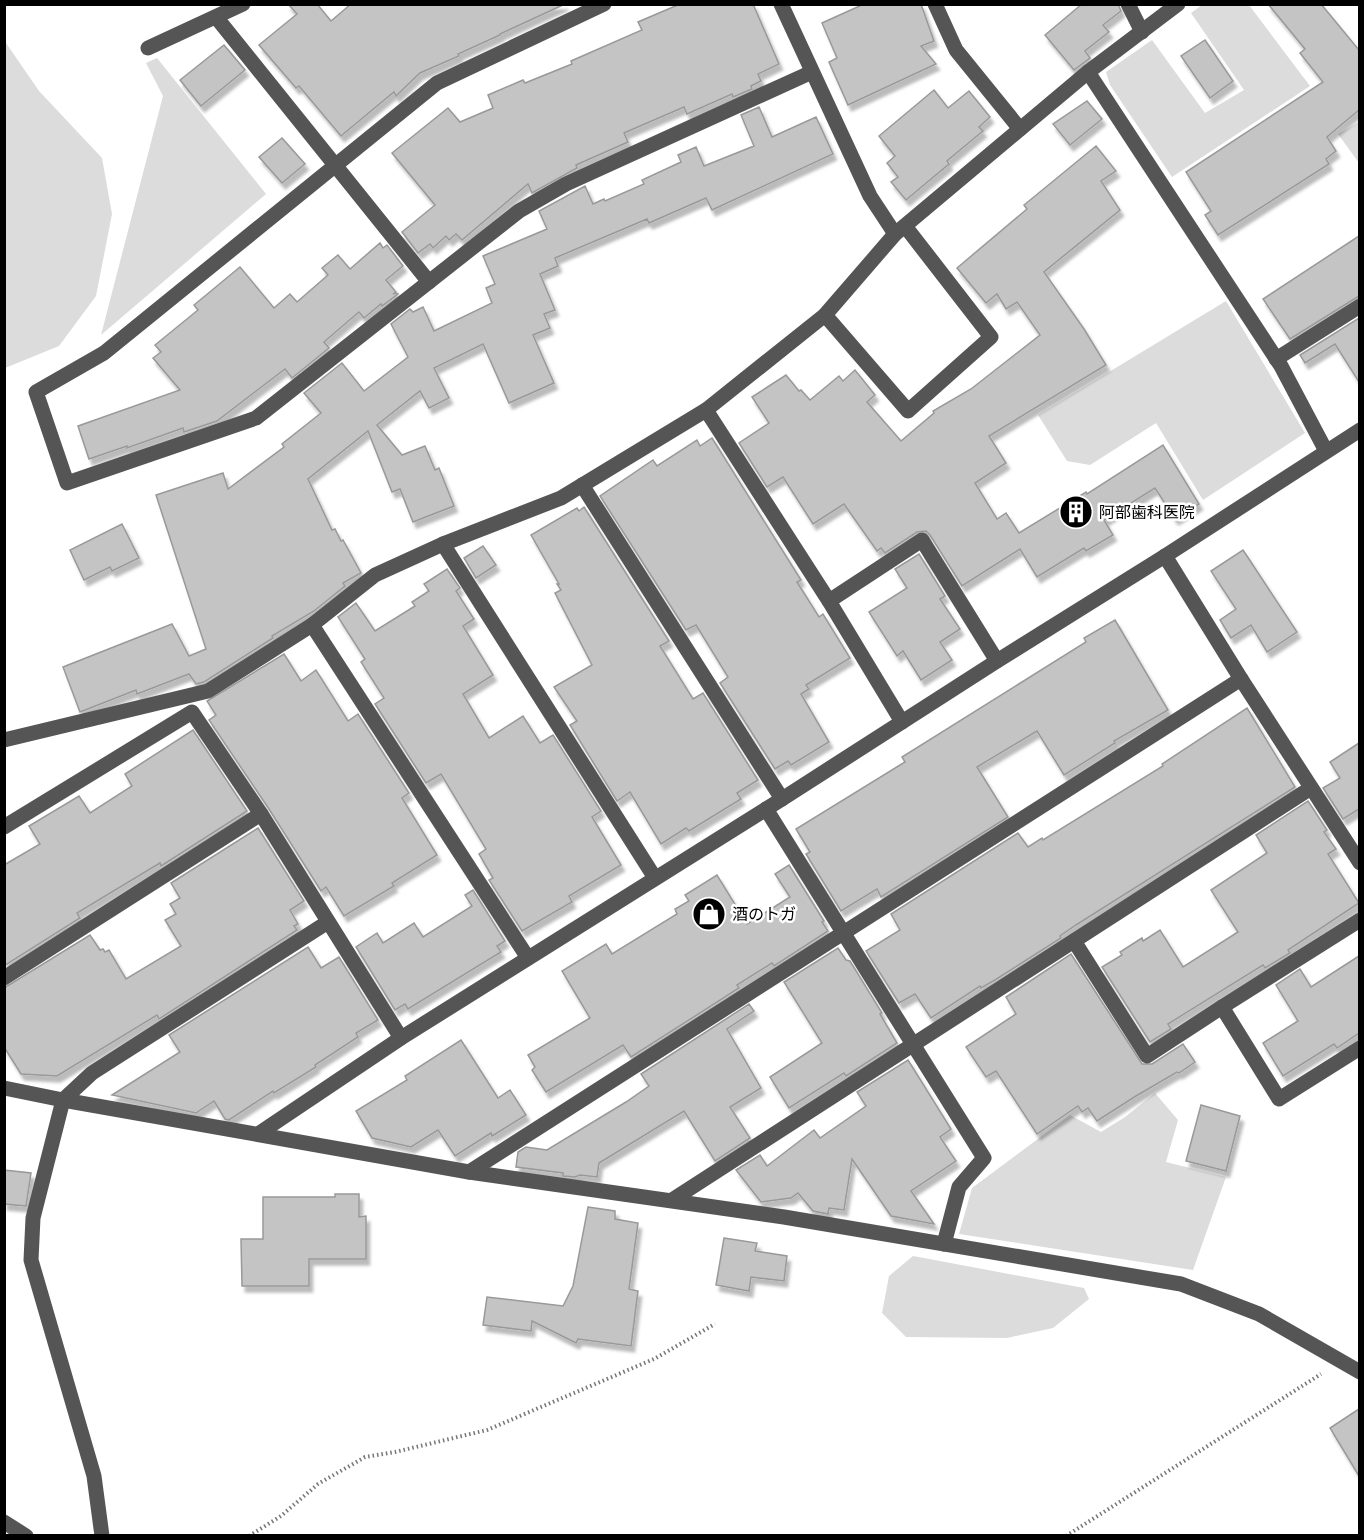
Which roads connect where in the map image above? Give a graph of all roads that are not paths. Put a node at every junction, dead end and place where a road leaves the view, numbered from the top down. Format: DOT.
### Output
graph roads {
  1 [pos="243,4"];
  2 [pos="604,4"];
  3 [pos="781,4"];
  4 [pos="935,4"];
  5 [pos="1128,4"];
  6 [pos="1178,4"];
  7 [pos="216,17"];
  8 [pos="1142,32"];
  9 [pos="148,48"];
  10 [pos="812,72"];
  11 [pos="1088,72"];
  12 [pos="1020,129"];
  13 [pos="336,165"];
  14 [pos="900,230"];
  15 [pos="429,282"];
  16 [pos="1359,306"];
  17 [pos="825,315"];
  18 [pos="1276,359"];
  19 [pos="706,410"];
  20 [pos="1359,429"];
  21 [pos="1326,451"];
  22 [pos="582,485"];
  23 [pos="443,544"];
  24 [pos="1165,556"];
  25 [pos="828,601"];
  26 [pos="312,625"];
  27 [pos="997,661"];
  28 [pos="1241,679"];
  29 [pos="189,696"];
  30 [pos="192,712"];
  31 [pos="903,722"];
  32 [pos="4,740"];
  33 [pos="1311,788"];
  34 [pos="782,799"];
  35 [pos="766,809"];
  36 [pos="261,814"];
  37 [pos="4,827"];
  38 [pos="1359,863"];
  39 [pos="655,878"];
  40 [pos="1359,920"];
  41 [pos="328,922"];
  42 [pos="842,933"];
  43 [pos="1074,941"];
  44 [pos="528,958"];
  45 [pos="4,978"];
  46 [pos="1221,1007"];
  47 [pos="401,1038"];
  48 [pos="912,1045"];
  49 [pos="1359,1048"];
  50 [pos="4,1088"];
  51 [pos="63,1100"];
  52 [pos="258,1134"];
  53 [pos="469,1172"];
  54 [pos="672,1200"];
  55 [pos="944,1244"];
  56 [pos="1359,1372"];
  57 [pos="4,1522"];
  58 [pos="26,1536"];
  59 [pos="102,1536"];
  1 -- 7 [label="street"];
  2 -- 13 [label="street"];
  3 -- 10 [label="street"];
  4 -- 12 [label="street"];
  5 -- 8 [label="street"];
  6 -- 8 [label="street"];
  7 -- 9 [label="street"];
  7 -- 13 [label="street"];
  8 -- 11 [label="street"];
  10 -- 14 [label="street"];
  10 -- 15 [label="street"];
  11 -- 12 [label="street"];
  11 -- 18 [label="street"];
  12 -- 14 [label="street"];
  13 -- 15 [label="street"];
  13 -- 15 [label="street"];
  14 -- 17 [label="street"];
  14 -- 17 [label="street"];
  16 -- 18 [label="street"];
  17 -- 19 [label="street"];
  18 -- 21 [label="street"];
  19 -- 22 [label="street"];
  19 -- 25 [label="street"];
  20 -- 21 [label="street"];
  21 -- 24 [label="street"];
  22 -- 23 [label="street"];
  22 -- 34 [label="street"];
  23 -- 26 [label="street"];
  23 -- 39 [label="street"];
  24 -- 27 [label="street"];
  24 -- 28 [label="street"];
  25 -- 27 [label="street"];
  25 -- 31 [label="street"];
  26 -- 29 [label="street"];
  26 -- 44 [label="street"];
  27 -- 31 [label="street"];
  28 -- 33 [label="street"];
  28 -- 42 [label="street"];
  29 -- 30 [label="street"];
  29 -- 32 [label="street"];
  30 -- 36 [label="street"];
  30 -- 37 [label="street"];
  31 -- 34 [label="street"];
  33 -- 38 [label="street"];
  33 -- 43 [label="street"];
  34 -- 35 [label="street"];
  35 -- 39 [label="street"];
  35 -- 42 [label="street"];
  36 -- 41 [label="street"];
  36 -- 45 [label="street"];
  39 -- 44 [label="street"];
  40 -- 46 [label="street"];
  41 -- 47 [label="street"];
  41 -- 51 [label="street"];
  42 -- 48 [label="street"];
  42 -- 53 [label="street"];
  43 -- 46 [label="street"];
  43 -- 48 [label="street"];
  44 -- 47 [label="street"];
  46 -- 49 [label="street"];
  47 -- 52 [label="street"];
  48 -- 54 [label="street"];
  48 -- 55 [label="street"];
  50 -- 51 [label="street"];
  51 -- 52 [label="street"];
  51 -- 59 [label="street"];
  52 -- 53 [label="street"];
  53 -- 54 [label="street"];
  54 -- 55 [label="street"];
  55 -- 56 [label="street"];
  57 -- 58 [label="street"];
}
